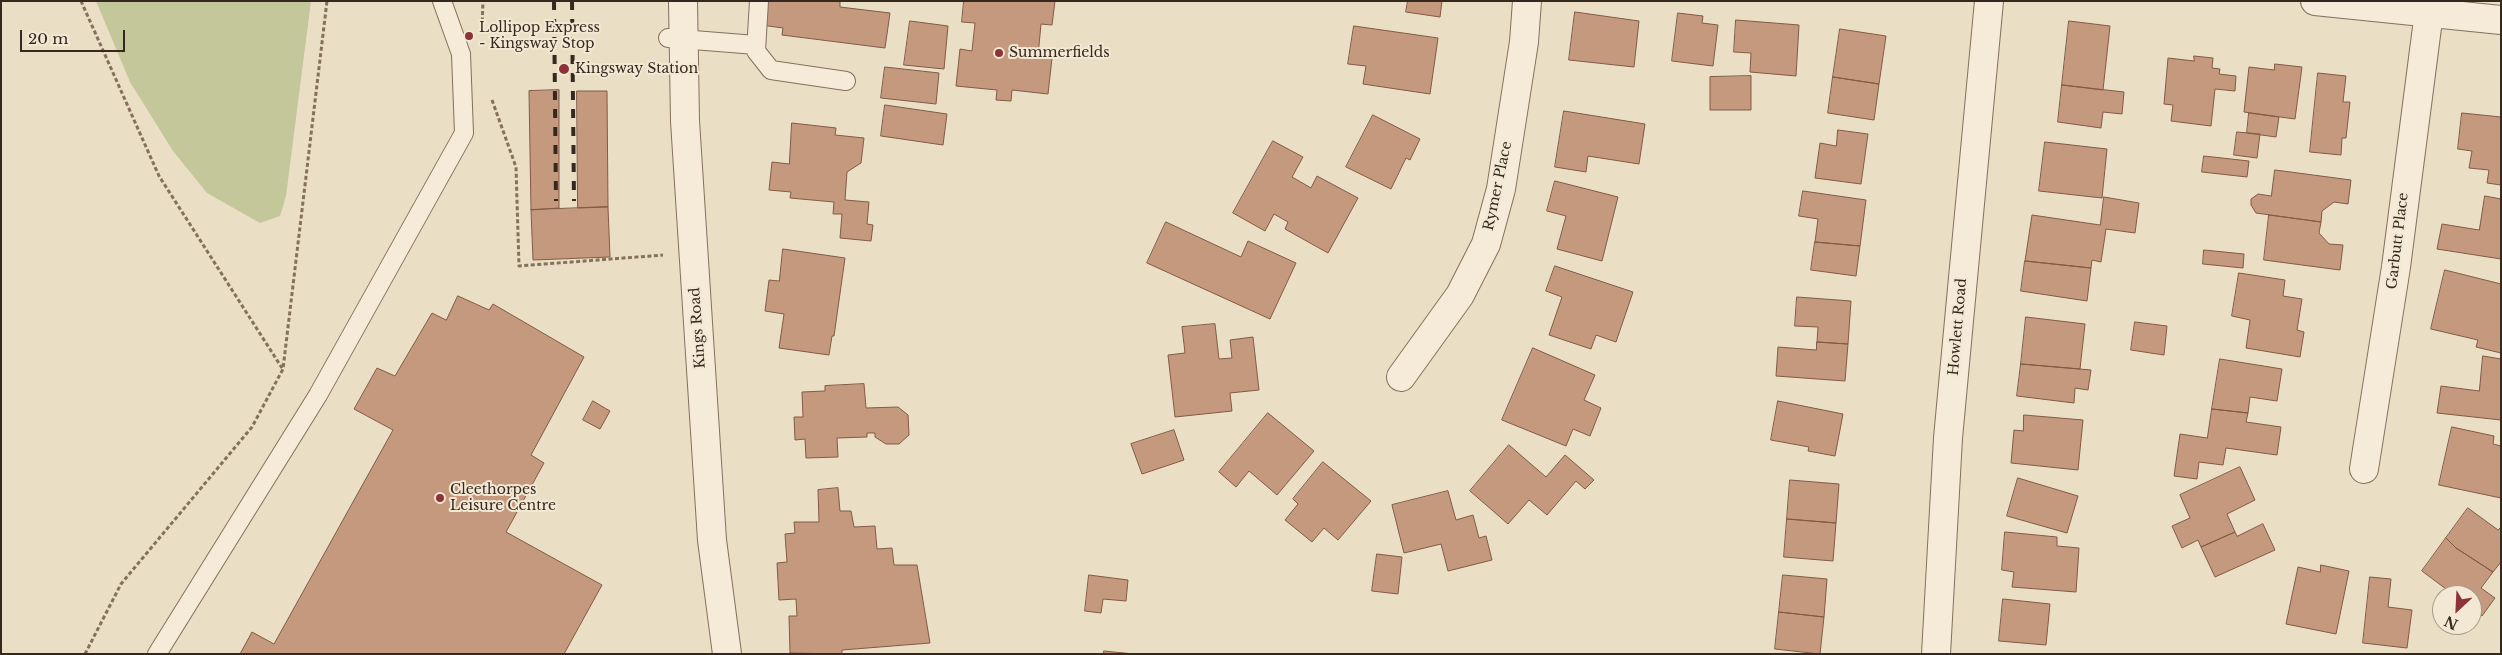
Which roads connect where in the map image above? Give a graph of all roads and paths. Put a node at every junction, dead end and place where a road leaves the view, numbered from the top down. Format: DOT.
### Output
graph roads {
  1 [pos="81,1"];
  2 [pos="327,1"];
  3 [pos="483,1"];
  4 [pos="667,1"];
  5 [pos="684,1"];
  6 [pos="759,1"];
  7 [pos="1527,1"];
  8 [pos="1989,1"];
  9 [pos="2315,1"];
  10 [pos="443,2"];
  11 [pos="2429,12"];
  12 [pos="2501,20"];
  13 [pos="482,31"];
  14 [pos="676,39"];
  15 [pos="756,45"];
  16 [pos="846,81"];
  17 [pos="490,97"];
  18 [pos="678,254"];
  19 [pos="691,339"];
  20 [pos="283,369"];
  21 [pos="1401,377"];
  22 [pos="2364,469"];
  23 [pos="85,654"];
  24 [pos="157,654"];
  25 [pos="709,654"];
  26 [pos="727,654"];
  27 [pos="1936,654"];
  1 -- 20 [label="path"];
  2 -- 20 [label="path"];
  3 -- 13 [label="path"];
  4 -- 14 [label="street, Kings Road"];
  5 -- 14 [label="street, Kings Road"];
  6 -- 15 [label="lane"];
  7 -- 21 [label="street, Rymer Place"];
  8 -- 27 [label="street, Howlett Road"];
  9 -- 11 [label="street"];
  10 -- 24 [label="lane"];
  11 -- 12 [label="street"];
  11 -- 22 [label="street, Garbutt Place"];
  14 -- 15 [label="lane"];
  14 -- 18 [label="street, Kings Road"];
  14 -- 19 [label="street, Kings Road"];
  15 -- 16 [label="lane"];
  17 -- 18 [label="path"];
  18 -- 19 [label="street, Kings Road"];
  19 -- 25 [label="street, Kings Road"];
  19 -- 26 [label="street, Kings Road"];
  20 -- 23 [label="path"];
}
